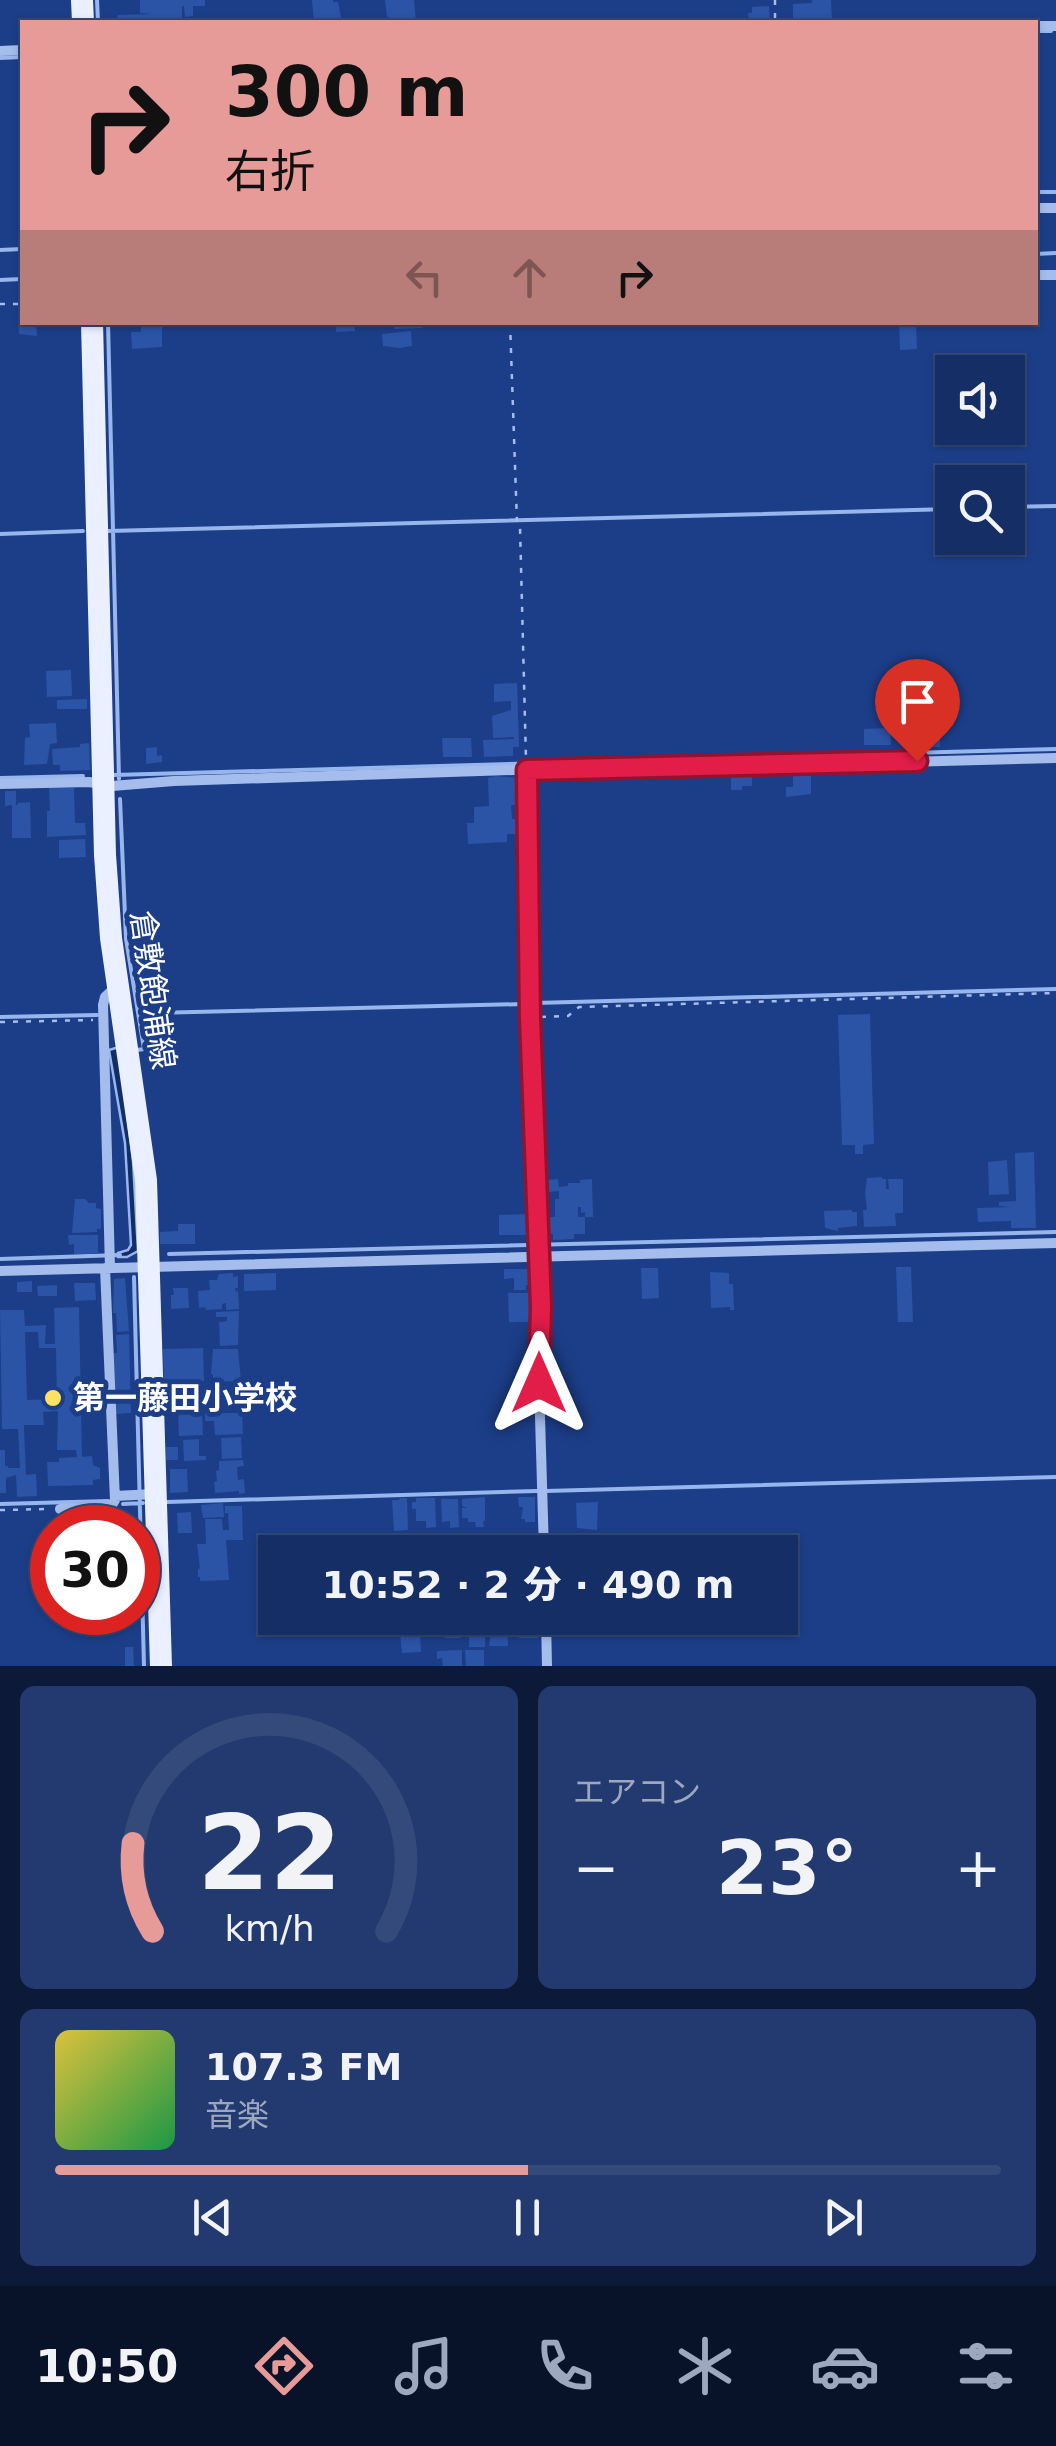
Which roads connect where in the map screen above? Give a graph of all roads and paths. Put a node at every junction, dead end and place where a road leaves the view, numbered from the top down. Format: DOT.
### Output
graph roads {
  1 [pos="92,325"];
  2 [pos="510,325"];
  3 [pos="1056,758"];
  4 [pos="527,766"];
  5 [pos="0,784"];
  6 [pos="104,785"];
  7 [pos="118,985"];
  8 [pos="1056,993"];
  9 [pos="530,1018"];
  10 [pos="103,1020"];
  11 [pos="0,1022"];
  12 [pos="1056,1243"];
  13 [pos="538,1249"];
  14 [pos="109,1261"];
  15 [pos="149,1266"];
  16 [pos="0,1271"];
  17 [pos="144,1494"];
  18 [pos="114,1496"];
  19 [pos="112,1505"];
  20 [pos="0,1510"];
  21 [pos="30,1510"];
  22 [pos="543,1535"];
  23 [pos="546,1635"];
  24 [pos="161,1666"];
  25 [pos="547,1666"];
  1 -- 6 [label="main road, 倉敷飽浦線"];
  2 -- 4 [label="path"];
  3 -- 4 [label="street"];
  4 -- 6 [label="street"];
  4 -- 9 [label="street"];
  5 -- 6 [label="street"];
  6 -- 7 [label="main road, 倉敷飽浦線"];
  7 -- 10 [label="street"];
  7 -- 15 [label="main road, 倉敷飽浦線"];
  8 -- 9 [label="path"];
  9 -- 13 [label="street"];
  10 -- 11 [label="path"];
  10 -- 14 [label="street"];
  12 -- 13 [label="street"];
  13 -- 15 [label="street"];
  13 -- 22 [label="street"];
  14 -- 15 [label="street"];
  14 -- 16 [label="street"];
  14 -- 18 [label="street"];
  15 -- 17 [label="main road, 倉敷飽浦線"];
  17 -- 18 [label="street"];
  17 -- 24 [label="main road, 倉敷飽浦線"];
  18 -- 19 [label="street"];
  20 -- 21 [label="path"];
  23 -- 25 [label="street"];
}
